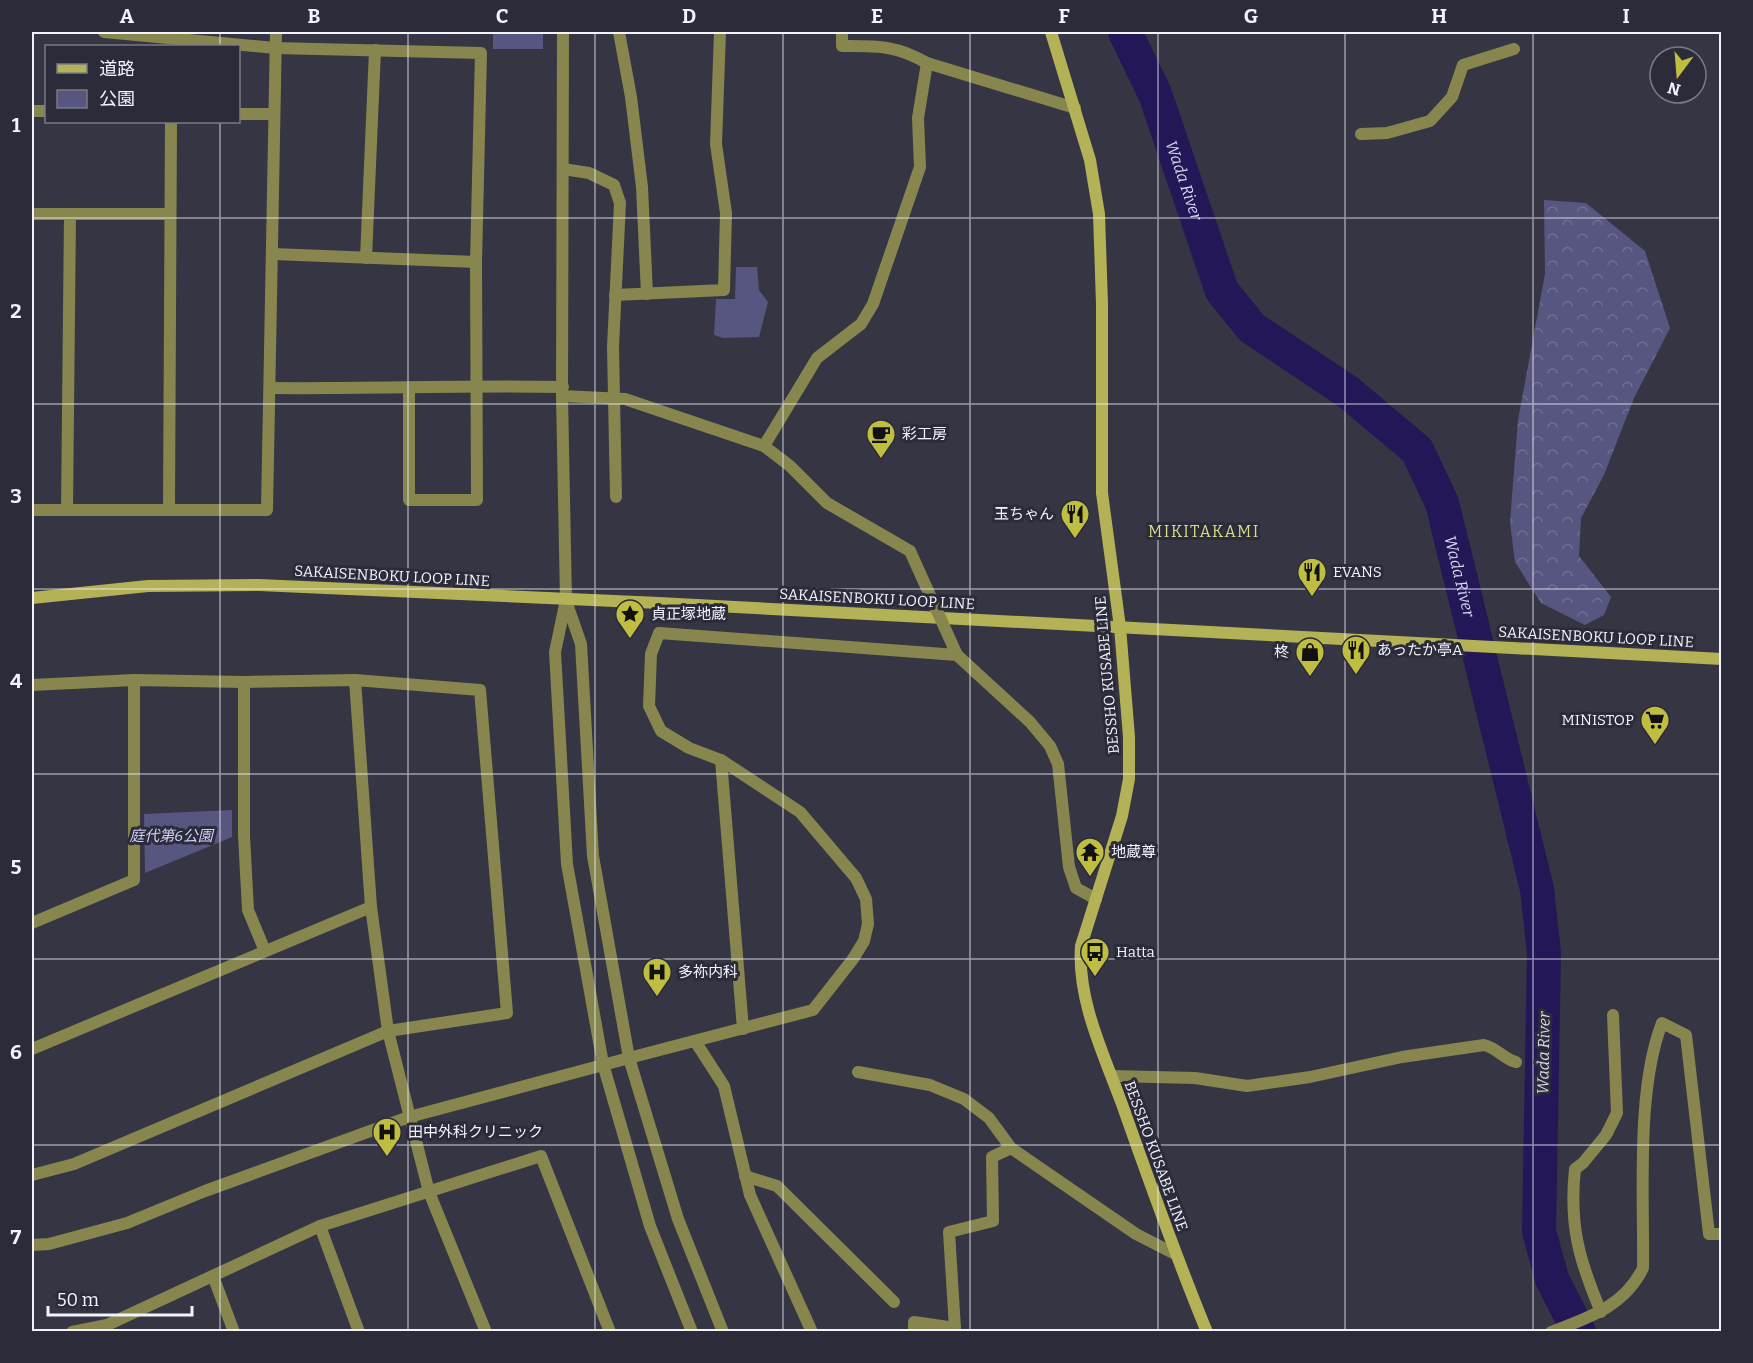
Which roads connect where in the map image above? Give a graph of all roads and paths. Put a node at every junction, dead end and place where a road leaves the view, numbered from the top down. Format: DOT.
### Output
graph roads {
  1 [pos="104,32"];
  2 [pos="276,32"];
  3 [pos="563,32"];
  4 [pos="619,32"];
  5 [pos="720,32"];
  6 [pos="842,32"];
  7 [pos="1051,32"];
  8 [pos="275,48"];
  9 [pos="1514,49"];
  10 [pos="375,51"];
  11 [pos="927,63"];
  12 [pos="1075,108"];
  13 [pos="240,114"];
  14 [pos="274,114"];
  15 [pos="171,123"];
  16 [pos="1361,134"];
  17 [pos="563,169"];
  18 [pos="32,214"];
  19 [pos="70,214"];
  20 [pos="170,214"];
  21 [pos="273,254"];
  22 [pos="366,258"];
  23 [pos="476,262"];
  24 [pos="647,294"];
  25 [pos="615,295"];
  26 [pos="478,385"];
  27 [pos="271,388"];
  28 [pos="409,389"];
  29 [pos="562,391"];
  30 [pos="615,397"];
  31 [pos="764,446"];
  32 [pos="616,497"];
  33 [pos="32,510"];
  34 [pos="67,510"];
  35 [pos="170,510"];
  36 [pos="32,598"];
  37 [pos="566,600"];
  38 [pos="1120,627"];
  39 [pos="957,655"];
  40 [pos="1722,659"];
  41 [pos="135,680"];
  42 [pos="355,680"];
  43 [pos="244,682"];
  44 [pos="32,685"];
  45 [pos="721,760"];
  46 [pos="1096,899"];
  47 [pos="371,907"];
  48 [pos="32,923"];
  49 [pos="265,951"];
  50 [pos="1613,1015"];
  51 [pos="743,1029"];
  52 [pos="388,1031"];
  53 [pos="695,1041"];
  54 [pos="32,1049"];
  55 [pos="629,1058"];
  56 [pos="1516,1062"];
  57 [pos="603,1064"];
  58 [pos="858,1072"];
  59 [pos="1112,1076"];
  60 [pos="409,1117"];
  61 [pos="1011,1148"];
  62 [pos="32,1175"];
  63 [pos="746,1176"];
  64 [pos="429,1192"];
  65 [pos="320,1226"];
  66 [pos="1722,1234"];
  67 [pos="32,1245"];
  68 [pos="1175,1254"];
  69 [pos="213,1276"];
  70 [pos="894,1302"];
  71 [pos="1599,1314"];
  72 [pos="109,1328"];
  73 [pos="72,1332"];
  74 [pos="234,1332"];
  75 [pos="359,1332"];
  76 [pos="486,1332"];
  77 [pos="610,1332"];
  78 [pos="692,1332"];
  79 [pos="723,1332"];
  80 [pos="812,1332"];
  81 [pos="914,1332"];
  82 [pos="1207,1332"];
  83 [pos="1551,1332"];
  1 -- 8 [label="street"];
  2 -- 8 [label="street"];
  3 -- 17 [label="street"];
  4 -- 24 [label="street"];
  5 -- 24 [label="street"];
  6 -- 11 [label="street"];
  7 -- 12 [label="main road, BESSHO KUSABE LINE"];
  8 -- 10 [label="street"];
  8 -- 14 [label="street"];
  9 -- 16 [label="street"];
  10 -- 22 [label="street"];
  10 -- 23 [label="street"];
  11 -- 12 [label="street"];
  11 -- 31 [label="street"];
  12 -- 38 [label="main road, BESSHO KUSABE LINE"];
  13 -- 14 [label="street"];
  14 -- 21 [label="street"];
  15 -- 20 [label="street"];
  17 -- 25 [label="street"];
  17 -- 29 [label="street"];
  18 -- 19 [label="street"];
  19 -- 20 [label="street"];
  19 -- 34 [label="street"];
  20 -- 35 [label="street"];
  21 -- 22 [label="street"];
  21 -- 27 [label="street"];
  22 -- 23 [label="street"];
  23 -- 26 [label="street"];
  24 -- 25 [label="street"];
  25 -- 30 [label="street"];
  26 -- 28 [label="street"];
  26 -- 28 [label="street"];
  26 -- 29 [label="street"];
  27 -- 28 [label="street"];
  27 -- 35 [label="street"];
  29 -- 30 [label="street"];
  29 -- 37 [label="street"];
  30 -- 31 [label="street"];
  30 -- 32 [label="street"];
  31 -- 39 [label="street, bridge"];
  33 -- 34 [label="street"];
  34 -- 35 [label="street"];
  36 -- 37 [label="main road, SAKAISENBOKU LOOP LINE"];
  37 -- 38 [label="main road, SAKAISENBOKU LOOP LINE"];
  37 -- 55 [label="street"];
  37 -- 57 [label="street"];
  38 -- 40 [label="main road, SAKAISENBOKU LOOP LINE"];
  38 -- 46 [label="main road, BESSHO KUSABE LINE"];
  39 -- 45 [label="street"];
  39 -- 46 [label="street"];
  41 -- 43 [label="street"];
  41 -- 44 [label="street"];
  41 -- 48 [label="street"];
  42 -- 43 [label="street"];
  42 -- 47 [label="street"];
  42 -- 52 [label="street"];
  43 -- 49 [label="street"];
  45 -- 51 [label="street"];
  45 -- 51 [label="street"];
  46 -- 59 [label="main road, BESSHO KUSABE LINE"];
  47 -- 49 [label="street"];
  47 -- 52 [label="street"];
  49 -- 54 [label="street"];
  50 -- 71 [label="street"];
  51 -- 53 [label="street"];
  52 -- 60 [label="street"];
  52 -- 62 [label="street"];
  53 -- 55 [label="street"];
  53 -- 63 [label="street"];
  55 -- 57 [label="street"];
  55 -- 79 [label="street"];
  56 -- 59 [label="street"];
  57 -- 60 [label="street"];
  57 -- 78 [label="street"];
  58 -- 61 [label="street"];
  59 -- 68 [label="main road, BESSHO KUSABE LINE"];
  60 -- 64 [label="street"];
  60 -- 67 [label="street"];
  61 -- 68 [label="street"];
  61 -- 81 [label="street"];
  63 -- 70 [label="street"];
  63 -- 80 [label="street"];
  64 -- 65 [label="street"];
  64 -- 76 [label="street"];
  64 -- 77 [label="street"];
  65 -- 69 [label="street"];
  65 -- 75 [label="street"];
  66 -- 71 [label="street"];
  68 -- 82 [label="main road, BESSHO KUSABE LINE"];
  69 -- 72 [label="street"];
  69 -- 74 [label="street"];
  71 -- 83 [label="street"];
  72 -- 73 [label="street"];
}
